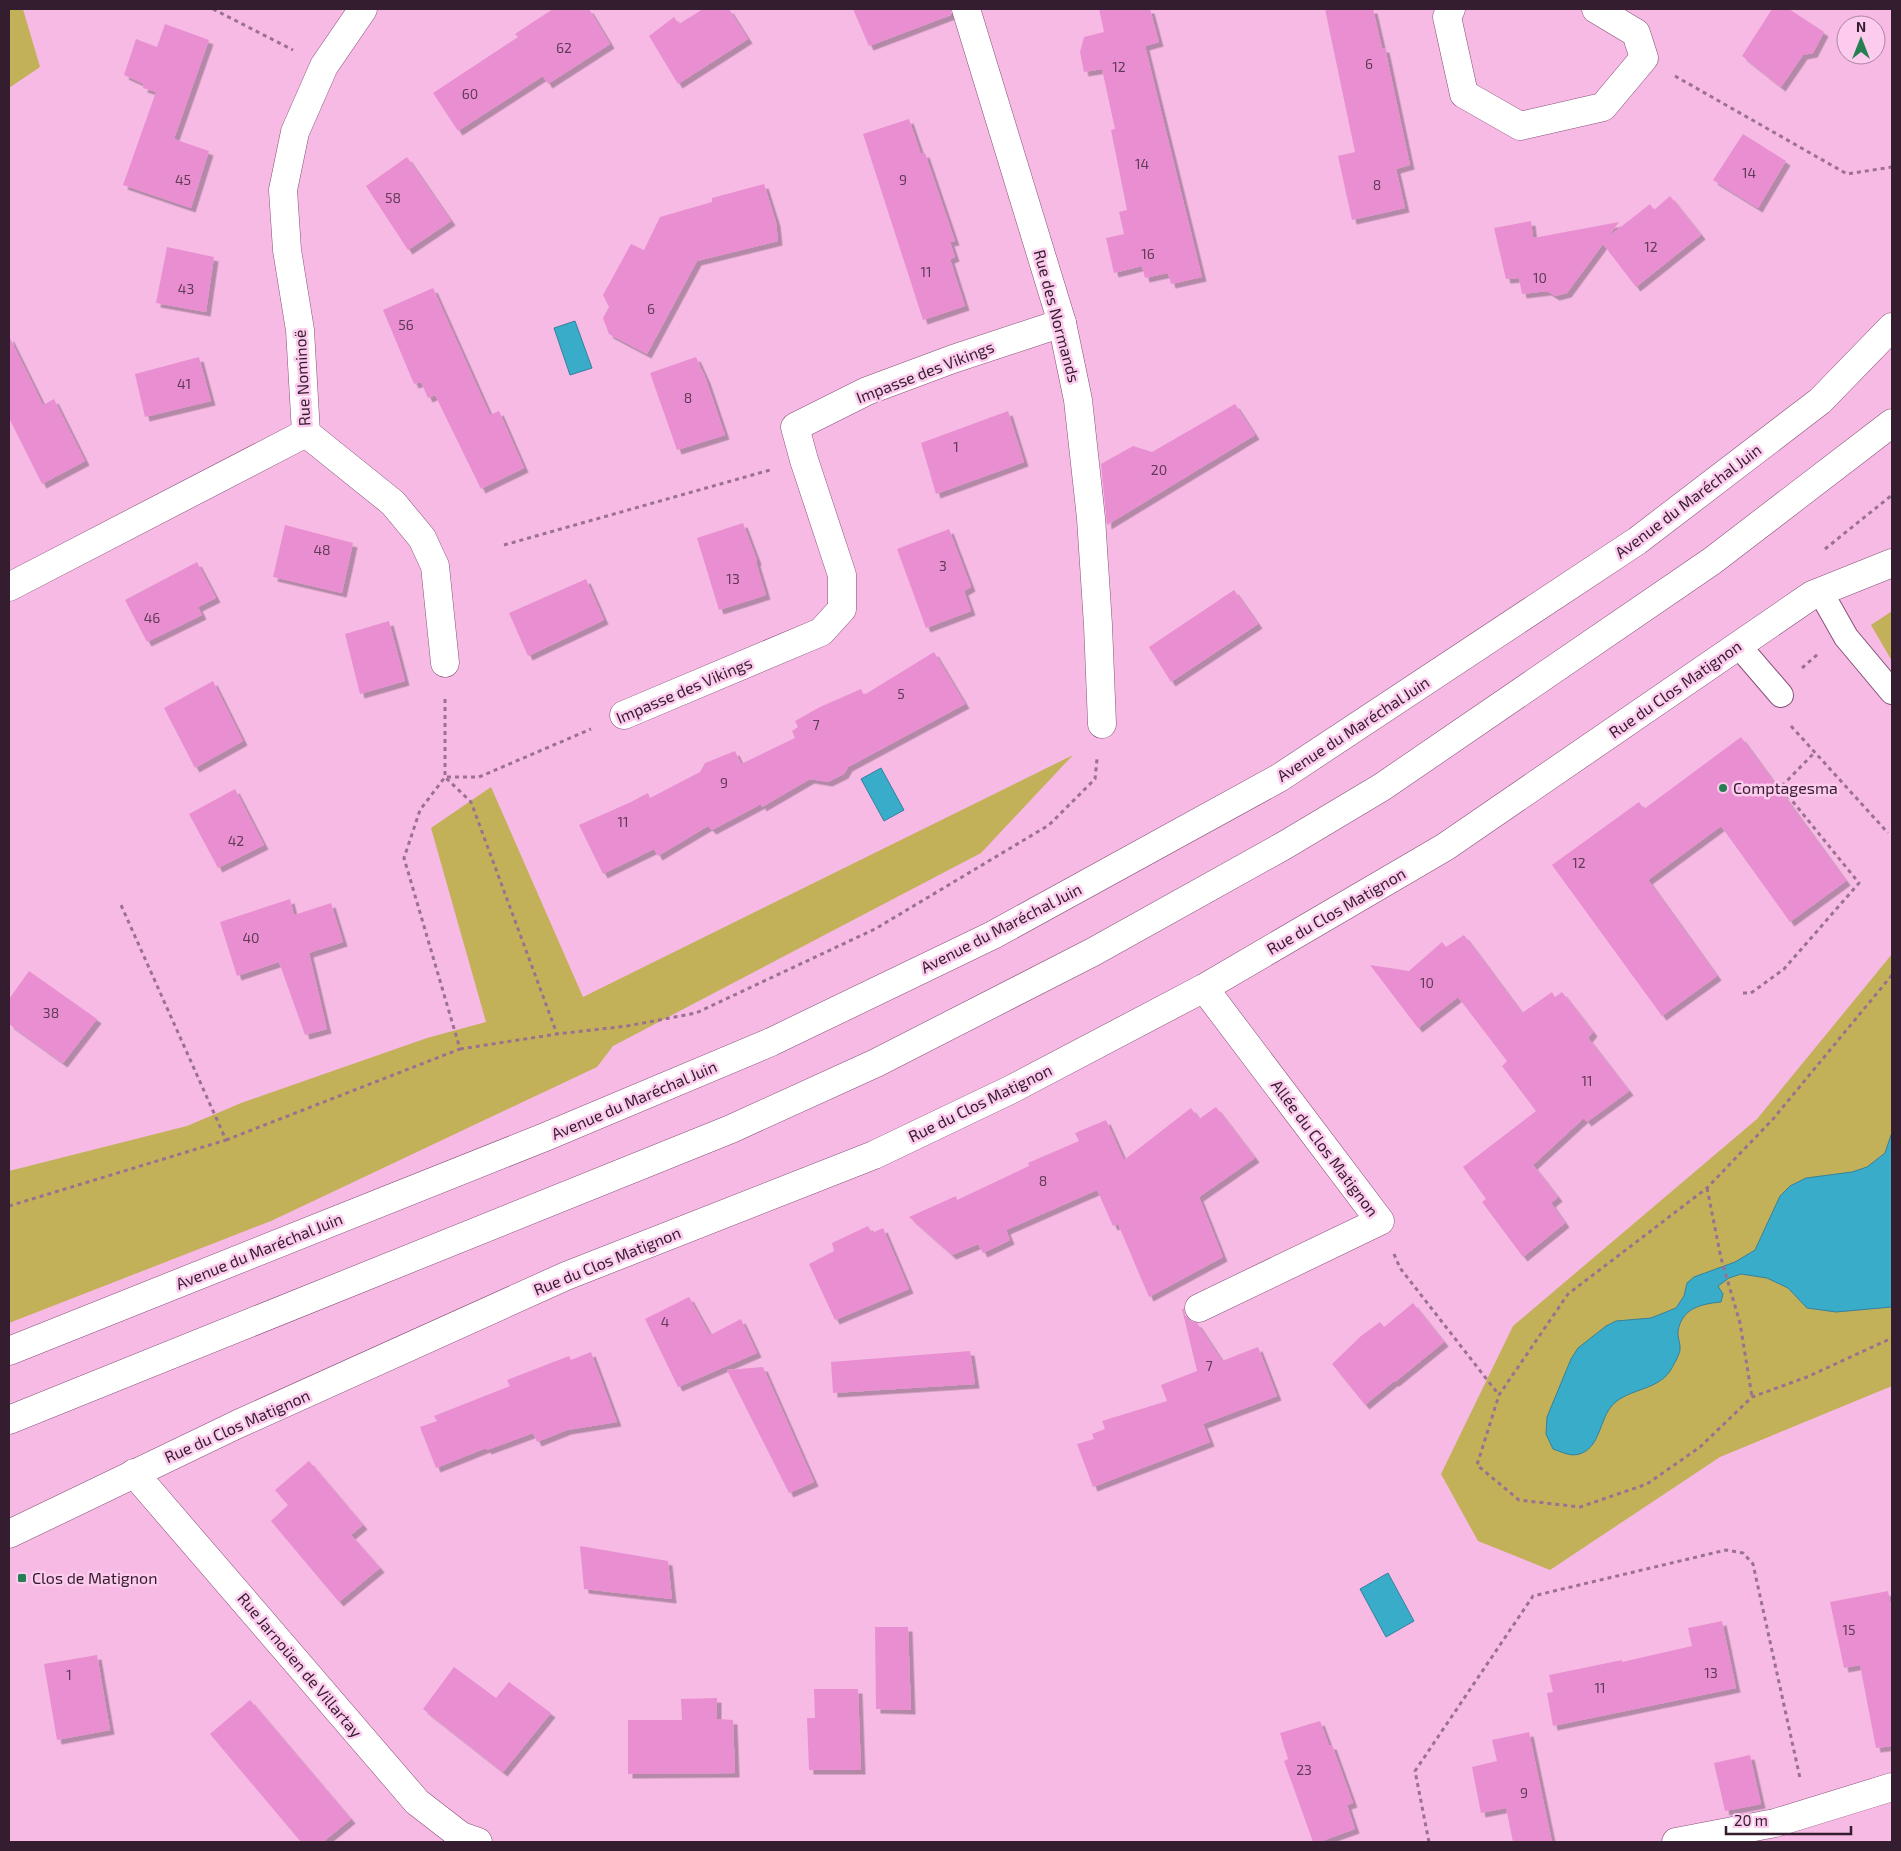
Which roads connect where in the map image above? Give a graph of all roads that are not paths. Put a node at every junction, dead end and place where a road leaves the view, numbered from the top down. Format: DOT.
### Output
graph roads {
  1 [pos="363,9"];
  2 [pos="966,9"];
  3 [pos="1451,9"];
  4 [pos="1596,9"];
  5 [pos="1062,323"];
  6 [pos="1892,327"];
  7 [pos="1892,423"];
  8 [pos="306,433"];
  9 [pos="1892,562"];
  10 [pos="9,587"];
  11 [pos="1816,593"];
  12 [pos="1738,645"];
  13 [pos="445,663"];
  14 [pos="1892,692"];
  15 [pos="1779,693"];
  16 [pos="624,716"];
  17 [pos="1102,724"];
  18 [pos="1204,988"];
  19 [pos="1200,1308"];
  20 [pos="9,1351"];
  21 [pos="9,1420"];
  22 [pos="134,1473"];
  23 [pos="9,1534"];
  24 [pos="1892,1787"];
  25 [pos="478,1842"];
  26 [pos="1676,1842"];
  1 -- 8 [label="street, Rue Nominoë"];
  2 -- 5 [label="street, Rue des Normands"];
  3 -- 4 [label="street"];
  5 -- 16 [label="street, Impasse des Vikings"];
  5 -- 17 [label="street, Rue des Normands"];
  6 -- 20 [label="street, Avenue du Maréchal Juin"];
  7 -- 21 [label="street"];
  8 -- 10 [label="street, Rue Nominoë"];
  8 -- 13 [label="street"];
  9 -- 11 [label="street, Rue du Clos Matignon"];
  11 -- 12 [label="street, Rue du Clos Matignon"];
  11 -- 14 [label="lane"];
  12 -- 15 [label="lane"];
  12 -- 18 [label="street, Rue du Clos Matignon"];
  18 -- 19 [label="street, Allée du Clos Matignon"];
  18 -- 22 [label="street, Rue du Clos Matignon"];
  22 -- 23 [label="street, Rue du Clos Matignon"];
  22 -- 25 [label="street, Rue Jarnoüen de Villartay"];
  24 -- 26 [label="street"];
}
